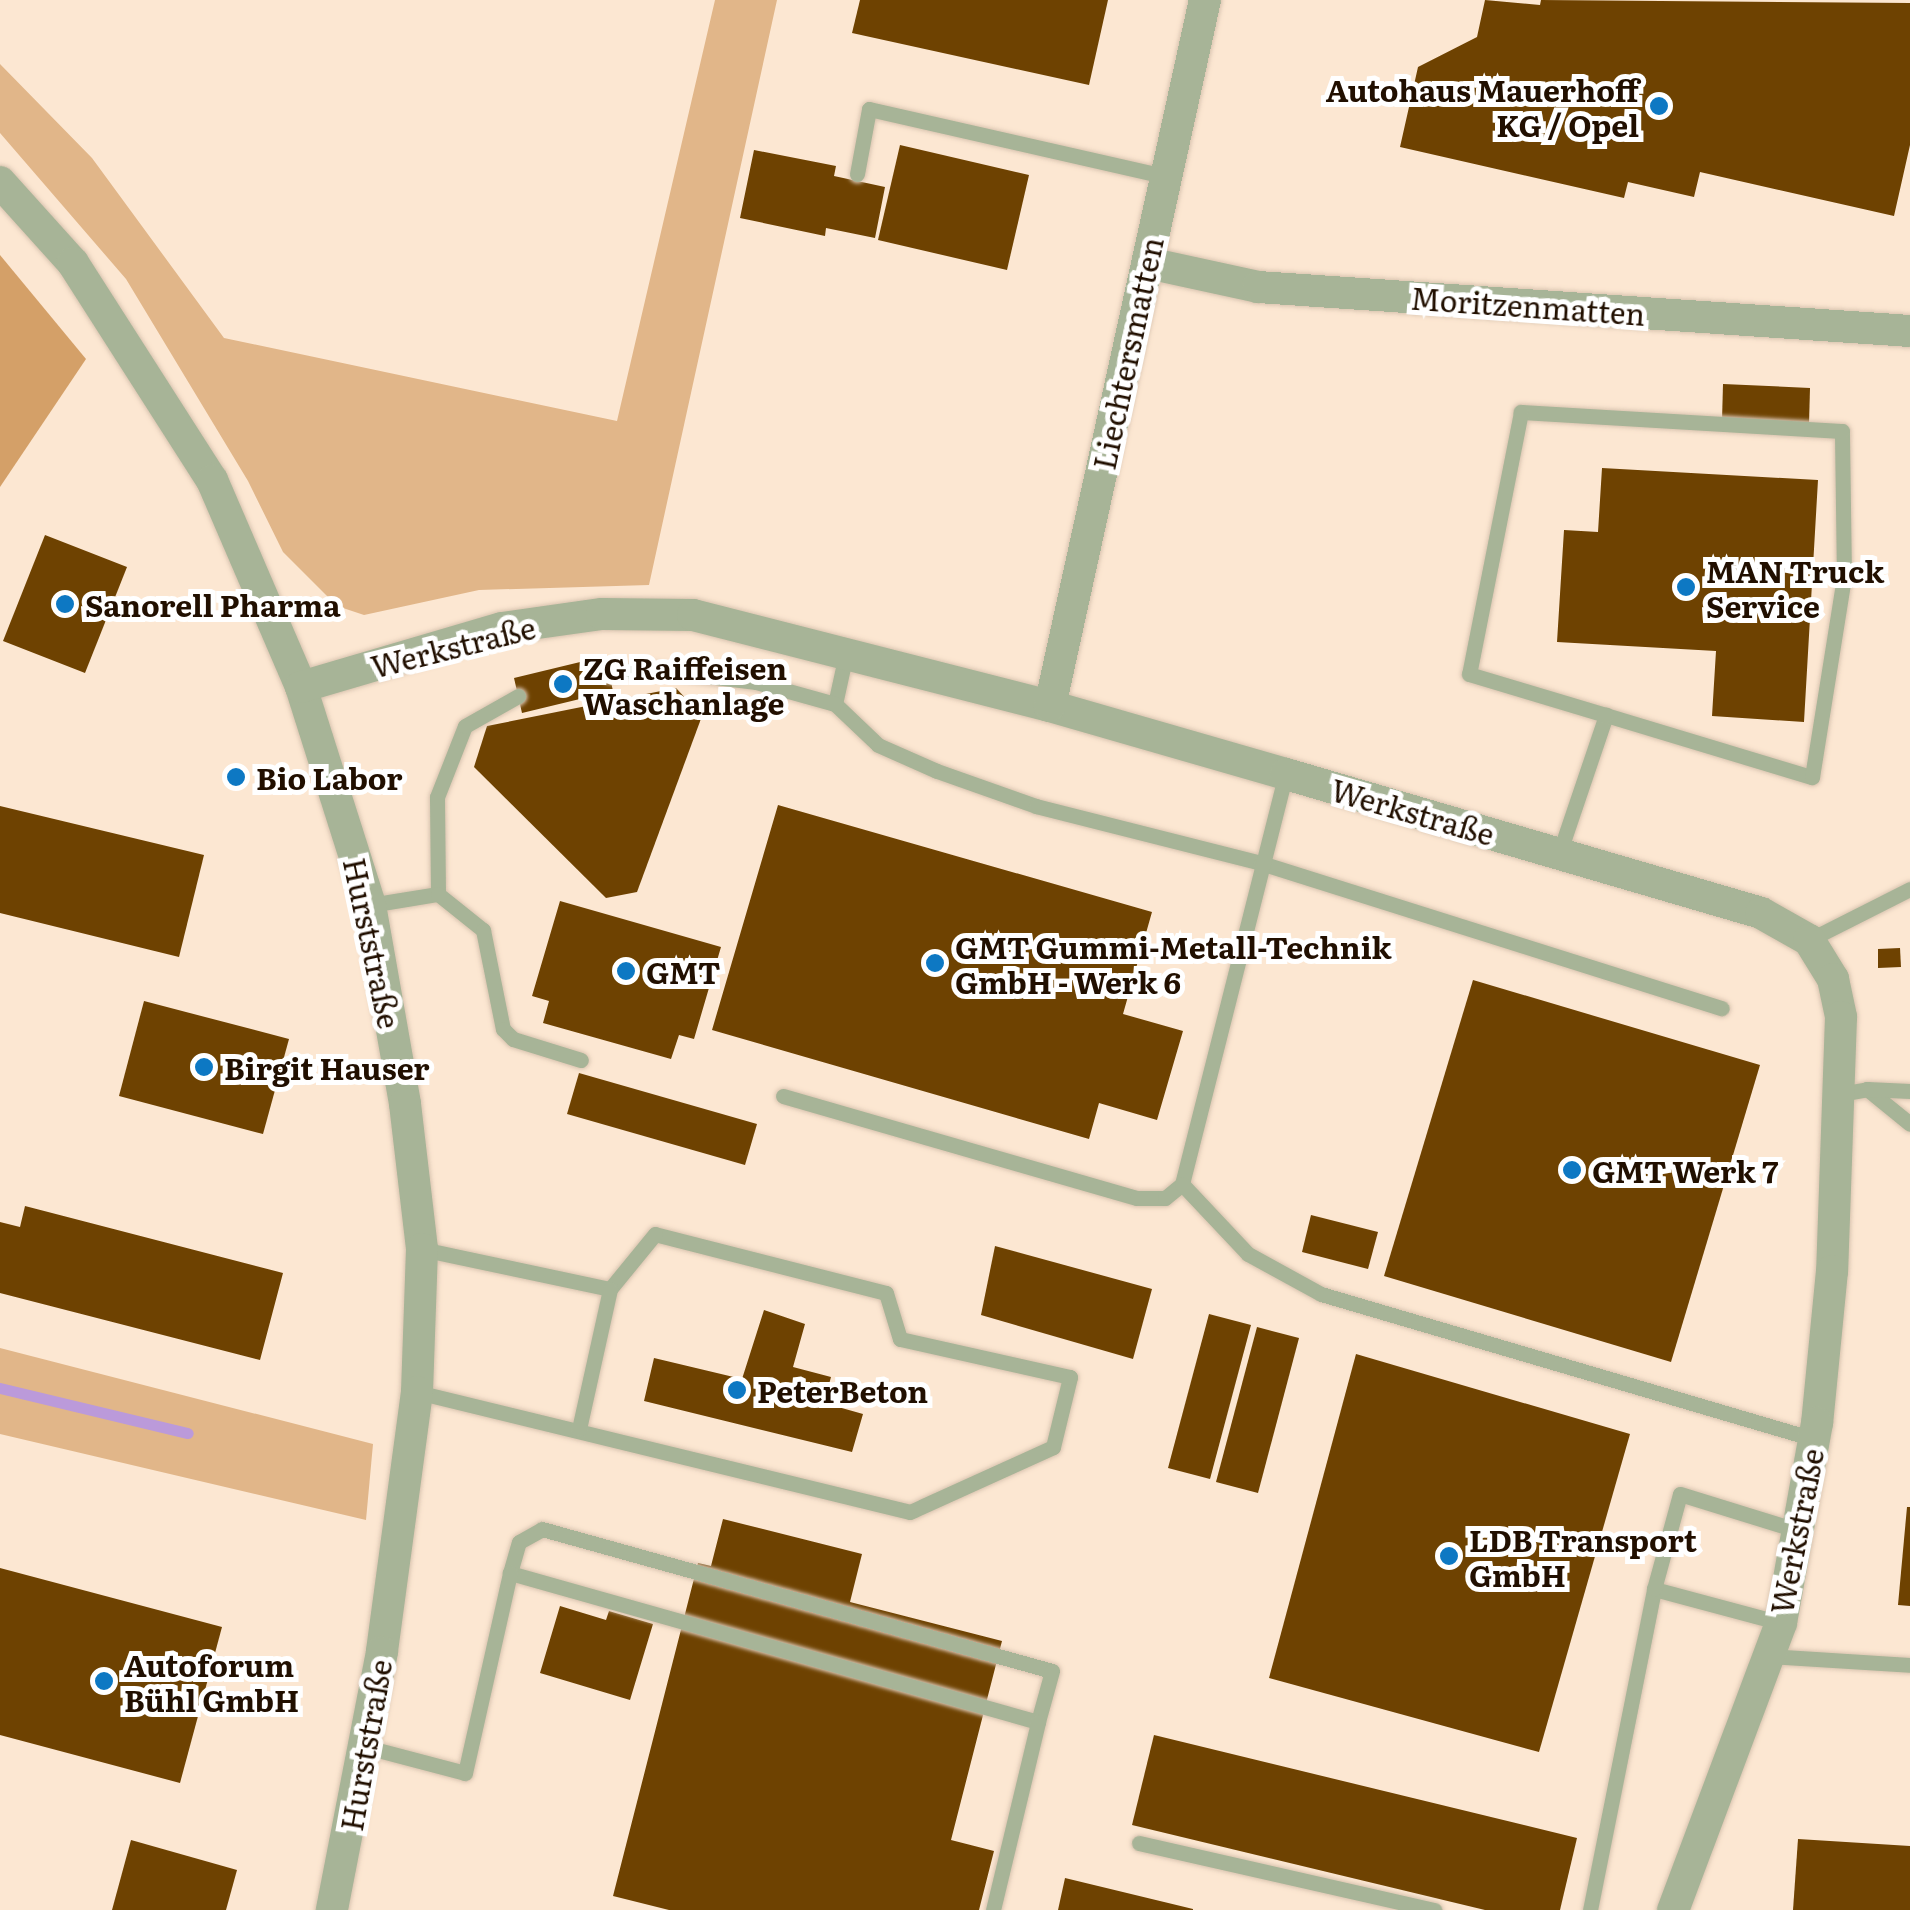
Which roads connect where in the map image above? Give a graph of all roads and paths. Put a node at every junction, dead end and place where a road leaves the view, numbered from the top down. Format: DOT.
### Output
graph roads {
  1 [pos="1204,0"];
  2 [pos="857,174"];
  3 [pos="1165,176"];
  4 [pos="0,182"];
  5 [pos="1148,263"];
  6 [pos="1910,331"];
  7 [pos="846,654"];
  8 [pos="609,675"];
  9 [pos="301,688"];
  10 [pos="518,696"];
  11 [pos="835,704"];
  12 [pos="1050,706"];
  13 [pos="1606,714"];
  14 [pos="1286,774"];
  15 [pos="1559,854"];
  16 [pos="1261,863"];
  17 [pos="1910,888"];
  18 [pos="438,894"];
  19 [pos="370,904"];
  20 [pos="1809,940"];
  21 [pos="1722,1008"];
  22 [pos="580,1060"];
  23 [pos="1910,1091"];
  24 [pos="1854,1092"];
  25 [pos="782,1096"];
  26 [pos="1910,1124"];
  27 [pos="1182,1184"];
  28 [pos="422,1249"];
  29 [pos="610,1289"];
  30 [pos="417,1392"];
  31 [pos="580,1429"];
  32 [pos="1814,1439"];
  33 [pos="1796,1530"];
  34 [pos="510,1573"];
  35 [pos="1654,1589"];
  36 [pos="1780,1623"];
  37 [pos="1768,1656"];
  38 [pos="1910,1665"];
  39 [pos="1038,1722"];
  40 [pos="366,1747"];
  41 [pos="1139,1843"];
  42 [pos="332,1910"];
  43 [pos="993,1910"];
  44 [pos="1435,1910"];
  45 [pos="1590,1910"];
  46 [pos="1674,1910"];
  1 -- 3 [label="street, Liechtersmatten"];
  2 -- 3 [label="lane"];
  3 -- 5 [label="street, Liechtersmatten"];
  4 -- 9 [label="street, Hurststraße"];
  5 -- 6 [label="street, Moritzenmatten"];
  5 -- 12 [label="street, Liechtersmatten"];
  7 -- 9 [label="street, Werkstraße"];
  7 -- 11 [label="lane"];
  7 -- 12 [label="street, Werkstraße"];
  8 -- 11 [label="lane"];
  9 -- 19 [label="street, Hurststraße"];
  10 -- 18 [label="lane"];
  11 -- 16 [label="lane"];
  12 -- 14 [label="street, Werkstraße"];
  13 -- 13 [label="lane"];
  13 -- 15 [label="lane"];
  14 -- 15 [label="street, Werkstraße"];
  14 -- 16 [label="lane"];
  15 -- 20 [label="street, Werkstraße"];
  16 -- 21 [label="lane"];
  16 -- 27 [label="lane"];
  17 -- 20 [label="lane"];
  18 -- 19 [label="lane"];
  18 -- 22 [label="lane"];
  19 -- 28 [label="street, Hurststraße"];
  20 -- 24 [label="street, Werkstraße"];
  23 -- 24 [label="lane"];
  24 -- 26 [label="lane"];
  24 -- 32 [label="street, Werkstraße"];
  25 -- 27 [label="lane"];
  27 -- 32 [label="lane"];
  28 -- 29 [label="lane"];
  28 -- 30 [label="street, Hurststraße"];
  29 -- 31 [label="lane"];
  29 -- 31 [label="lane"];
  30 -- 31 [label="lane"];
  30 -- 40 [label="street, Hurststraße"];
  32 -- 33 [label="street, Werkstraße"];
  33 -- 35 [label="lane"];
  33 -- 36 [label="street, Werkstraße"];
  34 -- 39 [label="lane"];
  34 -- 39 [label="lane"];
  34 -- 40 [label="lane"];
  35 -- 36 [label="lane"];
  35 -- 45 [label="lane"];
  36 -- 37 [label="street, Werkstraße"];
  37 -- 38 [label="lane, Werkstraße"];
  37 -- 46 [label="street, Werkstraße"];
  39 -- 43 [label="lane"];
  40 -- 42 [label="street, Hurststraße"];
  41 -- 44 [label="lane"];
}
